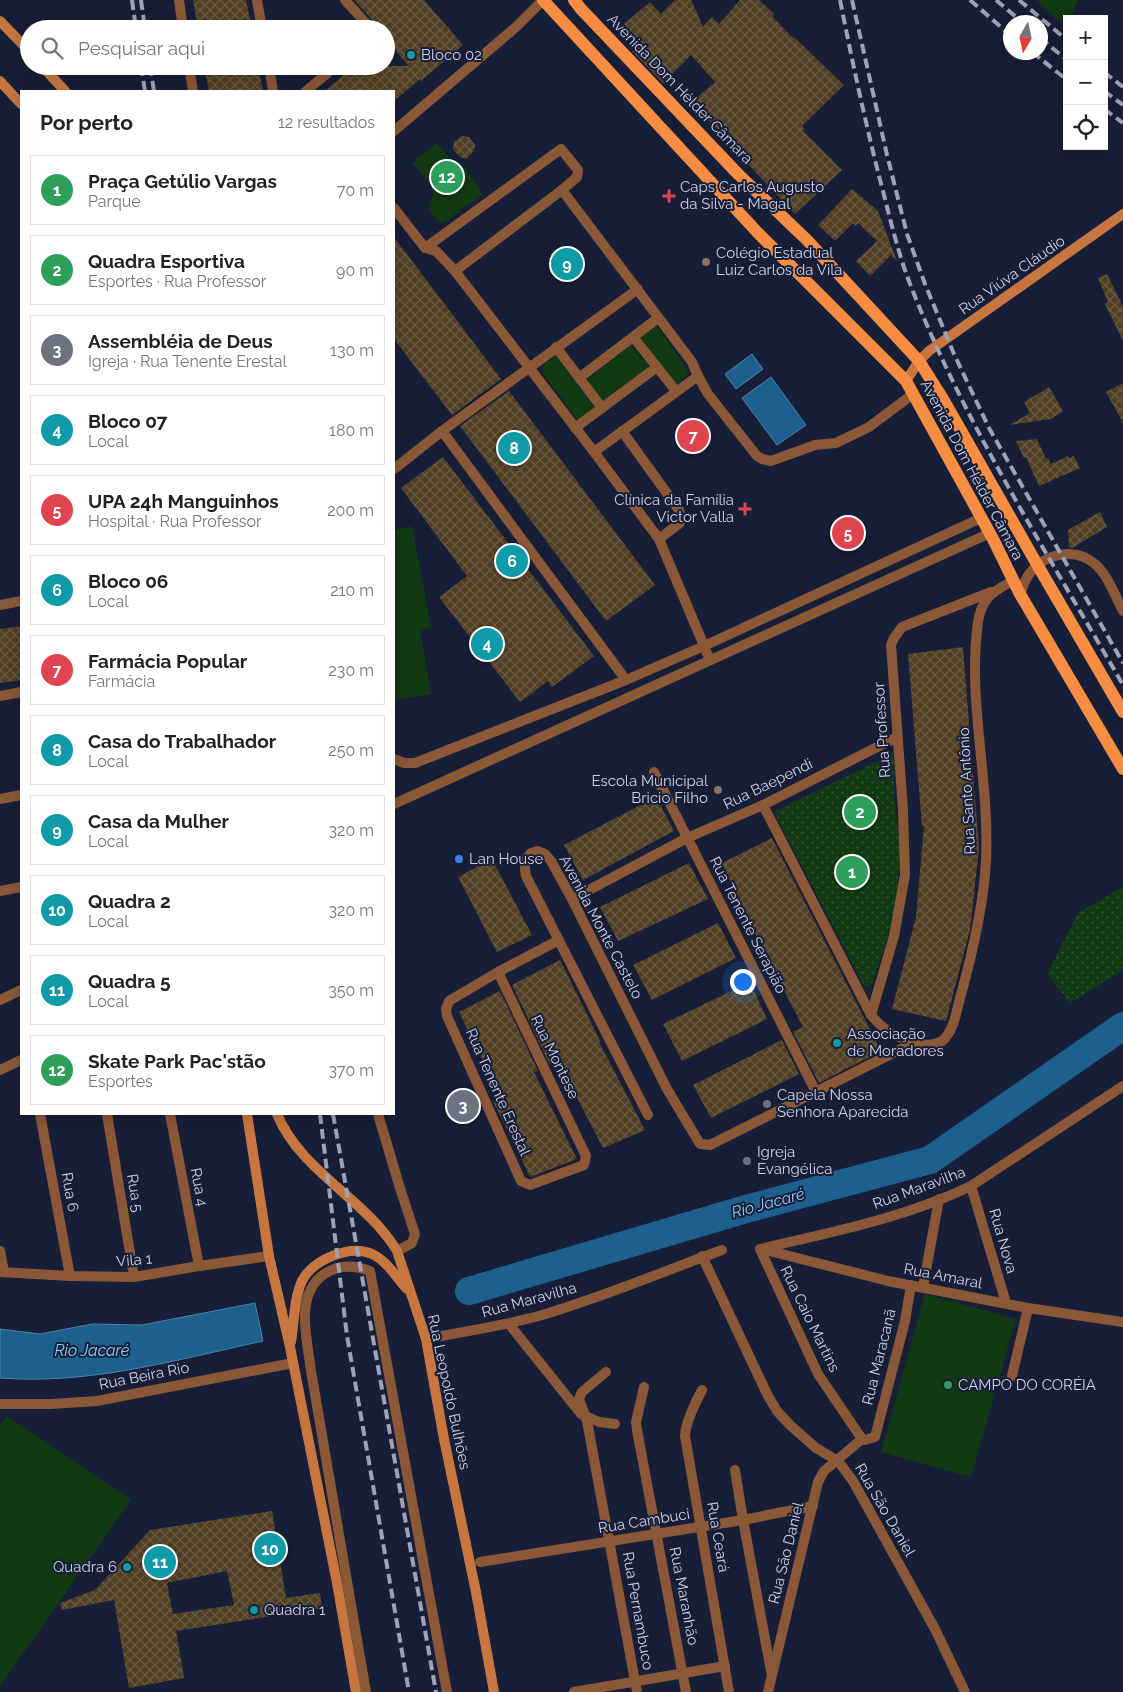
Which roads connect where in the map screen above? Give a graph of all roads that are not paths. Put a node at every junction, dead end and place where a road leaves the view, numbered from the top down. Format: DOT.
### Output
graph roads {
  1 [pos="179,0"];
  2 [pos="257,0"];
  3 [pos="345,0"];
  4 [pos="543,0"];
  5 [pos="574,0"];
  6 [pos="182,20"];
  7 [pos="260,20"];
  8 [pos="362,20"];
  9 [pos="0,21"];
  10 [pos="20,42"];
  11 [pos="50,75"];
  12 [pos="190,75"];
  13 [pos="270,75"];
  14 [pos="325,75"];
  15 [pos="0,81"];
  16 [pos="64,90"];
  17 [pos="193,90"];
  18 [pos="273,90"];
  19 [pos="307,90"];
  20 [pos="20,103"];
  21 [pos="395,130"];
  22 [pos="562,190"];
  23 [pos="395,209"];
  24 [pos="1123,214"];
  25 [pos="425,248"];
  26 [pos="456,270"];
  27 [pos="638,289"];
  28 [pos="658,318"];
  29 [pos="633,337"];
  30 [pos="556,347"];
  31 [pos="919,361"];
  32 [pos="530,366"];
  33 [pos="657,367"];
  34 [pos="698,376"];
  35 [pos="579,378"];
  36 [pos="906,382"];
  37 [pos="676,391"];
  38 [pos="913,394"];
  39 [pos="602,408"];
  40 [pos="575,428"];
  41 [pos="442,431"];
  42 [pos="622,431"];
  43 [pos="594,452"];
  44 [pos="395,468"];
  45 [pos="981,518"];
  46 [pos="990,533"];
  47 [pos="659,538"];
  48 [pos="1038,566"];
  49 [pos="1012,581"];
  50 [pos="991,592"];
  51 [pos="1020,594"];
  52 [pos="20,601"];
  53 [pos="0,605"];
  54 [pos="1123,611"];
  55 [pos="704,646"];
  56 [pos="710,660"];
  57 [pos="626,680"];
  58 [pos="20,692"];
  59 [pos="0,696"];
  60 [pos="1123,712"];
  61 [pos="898,737"];
  62 [pos="395,760"];
  63 [pos="1123,769"];
  64 [pos="654,772"];
  65 [pos="20,795"];
  66 [pos="0,799"];
  67 [pos="395,804"];
  68 [pos="763,805"];
  69 [pos="686,838"];
  70 [pos="20,887"];
  71 [pos="0,891"];
  72 [pos="572,899"];
  73 [pos="559,940"];
  74 [pos="498,972"];
  75 [pos="20,990"];
  76 [pos="0,1000"];
  77 [pos="871,1015"];
  78 [pos="915,1042"];
  79 [pos="20,1060"];
  80 [pos="0,1070"];
  81 [pos="1123,1086"];
  82 [pos="816,1092"];
  83 [pos="40,1115"];
  84 [pos="107,1115"];
  85 [pos="170,1115"];
  86 [pos="246,1115"];
  87 [pos="278,1115"];
  88 [pos="378,1115"];
  89 [pos="648,1115"];
  90 [pos="710,1145"];
  91 [pos="521,1181"];
  92 [pos="972,1186"];
  93 [pos="939,1200"];
  94 [pos="760,1249"];
  95 [pos="0,1250"];
  96 [pos="722,1250"];
  97 [pos="397,1251"];
  98 [pos="269,1256"];
  99 [pos="702,1256"];
  100 [pos="199,1266"];
  101 [pos="2,1272"];
  102 [pos="70,1276"];
  103 [pos="134,1277"];
  104 [pos="911,1285"];
  105 [pos="923,1287"];
  106 [pos="410,1292"];
  107 [pos="1006,1303"];
  108 [pos="1028,1308"];
  109 [pos="1123,1322"];
  110 [pos="509,1324"];
  111 [pos="426,1339"];
  112 [pos="290,1346"];
  113 [pos="293,1363"];
  114 [pos="606,1372"];
  115 [pos="1012,1376"];
  116 [pos="644,1388"];
  117 [pos="702,1390"];
  118 [pos="0,1404"];
  119 [pos="584,1416"];
  120 [pos="615,1424"];
  121 [pos="862,1439"];
  122 [pos="838,1460"];
  123 [pos="735,1470"];
  124 [pos="813,1506"];
  125 [pos="743,1520"];
  126 [pos="701,1527"];
  127 [pos="657,1534"];
  128 [pos="611,1541"];
  129 [pos="480,1562"];
  130 [pos="725,1666"];
  131 [pos="683,1673"];
  132 [pos="772,1676"];
  133 [pos="636,1687"];
  134 [pos="356,1692"];
  135 [pos="366,1692"];
  136 [pos="447,1692"];
  137 [pos="494,1692"];
  138 [pos="574,1692"];
  139 [pos="686,1692"];
  140 [pos="729,1692"];
  141 [pos="768,1692"];
  142 [pos="965,1692"];
  1 -- 6 [label="street"];
  2 -- 7 [label="street"];
  3 -- 8 [label="street"];
  4 -- 21 [label="street"];
  4 -- 36 [label="main road, Avenida Dom Hélder Câmara"];
  5 -- 31 [label="main road, Avenida Dom Hélder Câmara"];
  9 -- 10 [label="main road"];
  11 -- 16 [label="main road"];
  12 -- 17 [label="street"];
  13 -- 18 [label="street"];
  14 -- 19 [label="street"];
  15 -- 20 [label="main road"];
  22 -- 25 [label="street"];
  22 -- 26 [label="street"];
  22 -- 27 [label="street"];
  23 -- 25 [label="street"];
  24 -- 31 [label="main road, Rua Viúva Cláudio"];
  25 -- 26 [label="street"];
  26 -- 32 [label="street"];
  27 -- 28 [label="street"];
  27 -- 30 [label="street"];
  28 -- 29 [label="street"];
  28 -- 34 [label="street"];
  29 -- 33 [label="street"];
  29 -- 35 [label="street"];
  30 -- 32 [label="street"];
  30 -- 35 [label="street"];
  31 -- 36 [label="main road, Rua Viúva Cláudio"];
  31 -- 48 [label="main road, Avenida Dom Hélder Câmara"];
  32 -- 40 [label="street"];
  32 -- 41 [label="street"];
  33 -- 37 [label="street"];
  33 -- 39 [label="street"];
  34 -- 37 [label="street"];
  34 -- 38 [label="street"];
  35 -- 39 [label="street"];
  36 -- 38 [label="main road, Avenida Dom Hélder Câmara"];
  37 -- 42 [label="street"];
  38 -- 45 [label="main road, Avenida Dom Hélder Câmara"];
  39 -- 40 [label="street"];
  40 -- 43 [label="street"];
  41 -- 44 [label="street"];
  41 -- 57 [label="street"];
  42 -- 43 [label="street"];
  42 -- 47 [label="street"];
  43 -- 47 [label="street"];
  45 -- 46 [label="main road, Avenida Dom Hélder Câmara"];
  45 -- 55 [label="street"];
  46 -- 49 [label="main road, Avenida Dom Hélder Câmara"];
  46 -- 56 [label="street"];
  47 -- 55 [label="street"];
  48 -- 51 [label="street"];
  48 -- 54 [label="street"];
  48 -- 60 [label="main road, Avenida Dom Hélder Câmara"];
  49 -- 50 [label="street"];
  49 -- 51 [label="main road, Avenida Dom Hélder Câmara"];
  50 -- 61 [label="street, Rua Professor"];
  50 -- 78 [label="street, Rua Santo Antônio"];
  51 -- 63 [label="main road, Avenida Dom Hélder Câmara"];
  52 -- 53 [label="street"];
  55 -- 56 [label="street"];
  55 -- 57 [label="street"];
  56 -- 67 [label="street"];
  57 -- 62 [label="street"];
  58 -- 59 [label="street"];
  61 -- 68 [label="street, Rua Baependi"];
  61 -- 77 [label="street, Rua Professor"];
  64 -- 69 [label="street, Rua Tenente Serapião"];
  65 -- 66 [label="street"];
  68 -- 69 [label="street, Rua Baependi"];
  68 -- 77 [label="street, Rua Santo Antônio"];
  69 -- 72 [label="street, Rua Baependi"];
  69 -- 82 [label="street, Rua Tenente Serapião"];
  70 -- 71 [label="street"];
  72 -- 73 [label="street, Avenida Monte Castelo"];
  72 -- 90 [label="street, Avenida Monte Castelo"];
  73 -- 74 [label="street"];
  73 -- 89 [label="street, Avenida Monte Castelo"];
  74 -- 91 [label="street, Rua Tenente Erestal"];
  74 -- 91 [label="street, Rua Montese"];
  75 -- 76 [label="street"];
  77 -- 78 [label="street, Rua Santo Antônio"];
  78 -- 82 [label="street, Rua Santo Antônio"];
  79 -- 80 [label="street"];
  81 -- 92 [label="street, Rua Maravilha"];
  82 -- 90 [label="street, Rua Santo Antônio"];
  83 -- 102 [label="street, Rua 6"];
  84 -- 103 [label="street, Rua 5"];
  85 -- 100 [label="street, Rua 4"];
  86 -- 98 [label="main road"];
  87 -- 97 [label="main road, Rua Leopoldo Bulhões"];
  88 -- 97 [label="street"];
  92 -- 93 [label="street, Rua Maravilha"];
  92 -- 107 [label="street, Rua Nova"];
  93 -- 94 [label="street, Rua Maravilha"];
  93 -- 105 [label="street"];
  94 -- 104 [label="street, Rua Amaral"];
  94 -- 121 [label="street, Rua Caio Martins"];
  95 -- 101 [label="street"];
  96 -- 99 [label="street, Rua Maravilha"];
  97 -- 106 [label="main road, Rua Leopoldo Bulhões"];
  98 -- 100 [label="street, Vila 1"];
  98 -- 112 [label="main road"];
  99 -- 110 [label="street, Rua Maravilha"];
  99 -- 122 [label="street, Rua São Daniel"];
  100 -- 103 [label="street, Vila 1"];
  101 -- 102 [label="street, Vila 1"];
  102 -- 103 [label="street, Vila 1"];
  104 -- 105 [label="street, Rua Amaral"];
  104 -- 121 [label="street, Rua Maracanã"];
  105 -- 107 [label="street, Rua Amaral"];
  106 -- 111 [label="main road, Rua Leopoldo Bulhões"];
  106 -- 112 [label="main road"];
  107 -- 108 [label="street, Rua Amaral"];
  108 -- 109 [label="street, Rua Amaral"];
  108 -- 115 [label="street"];
  110 -- 111 [label="street, Rua Maravilha"];
  110 -- 119 [label="street"];
  111 -- 137 [label="main road, Rua Leopoldo Bulhões"];
  112 -- 113 [label="main road"];
  113 -- 118 [label="street, Rua Beira Rio"];
  113 -- 134 [label="main road"];
  114 -- 119 [label="street, Rua Pernambuco"];
  116 -- 127 [label="street, Rua Maranhão"];
  117 -- 126 [label="street, Rua Ceará"];
  119 -- 120 [label="street"];
  119 -- 128 [label="street, Rua Pernambuco"];
  121 -- 122 [label="street, Rua Sāo Daniel"];
  122 -- 124 [label="street, Rua Sāo Daniel"];
  122 -- 142 [label="street, Rua São Daniel"];
  123 -- 125 [label="street"];
  124 -- 125 [label="street, Rua Cambuci"];
  124 -- 132 [label="street, Rua Sāo Daniel"];
  125 -- 126 [label="street, Rua Cambuci"];
  125 -- 132 [label="street"];
  126 -- 127 [label="street, Rua Cambuci"];
  126 -- 130 [label="street, Rua Ceará"];
  127 -- 128 [label="street, Rua Cambuci"];
  127 -- 131 [label="street, Rua Maranhão"];
  128 -- 129 [label="street, Rua Cambuci"];
  128 -- 133 [label="street, Rua Pernambuco"];
  130 -- 131 [label="street"];
  130 -- 140 [label="street, Rua Ceará"];
  131 -- 133 [label="street"];
  131 -- 139 [label="street, Rua Maranhão"];
  132 -- 141 [label="street, Rua Sāo Daniel"];
  133 -- 138 [label="street"];
  135 -- 136 [label="street"];
}
